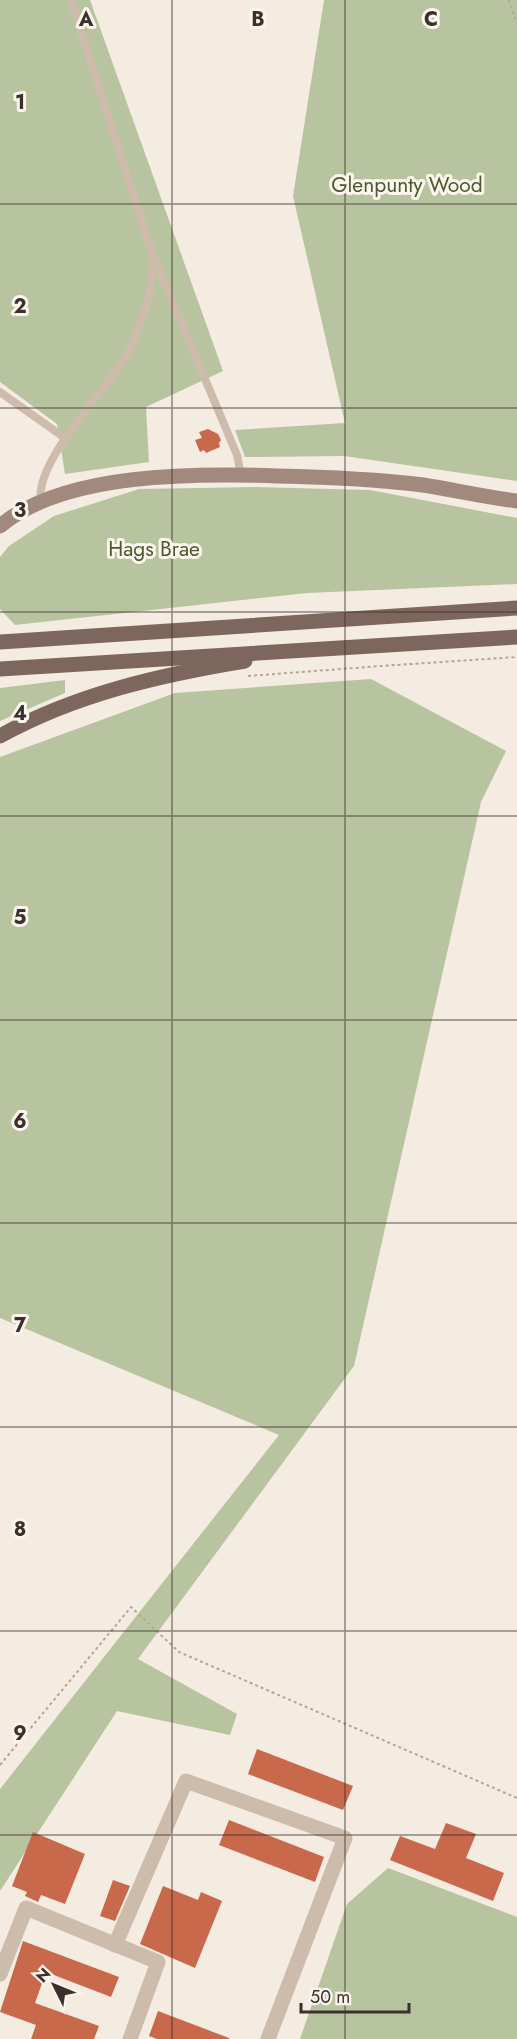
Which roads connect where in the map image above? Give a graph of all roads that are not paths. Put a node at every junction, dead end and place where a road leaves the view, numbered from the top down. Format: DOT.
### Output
graph roads {
  1 [pos="71,0"];
  2 [pos="152,253"];
  3 [pos="0,392"];
  4 [pos="65,438"];
  5 [pos="241,475"];
  6 [pos="517,501"];
  7 [pos="41,503"];
  8 [pos="0,526"];
  9 [pos="517,608"];
  10 [pos="517,637"];
  11 [pos="0,642"];
  12 [pos="316,650"];
  13 [pos="0,669"];
  14 [pos="0,736"];
  15 [pos="116,1946"];
  16 [pos="0,1974"];
  17 [pos="130,2039"];
  18 [pos="268,2039"];
  1 -- 2 [label="lane"];
  2 -- 4 [label="lane"];
  2 -- 5 [label="lane"];
  3 -- 4 [label="lane"];
  4 -- 7 [label="lane"];
  5 -- 6 [label="street"];
  5 -- 7 [label="street"];
  7 -- 8 [label="street"];
  9 -- 11 [label="main road"];
  10 -- 12 [label="main road"];
  12 -- 13 [label="main road"];
  12 -- 14 [label="main road"];
  15 -- 16 [label="street"];
  15 -- 17 [label="street"];
  15 -- 18 [label="street"];
}
